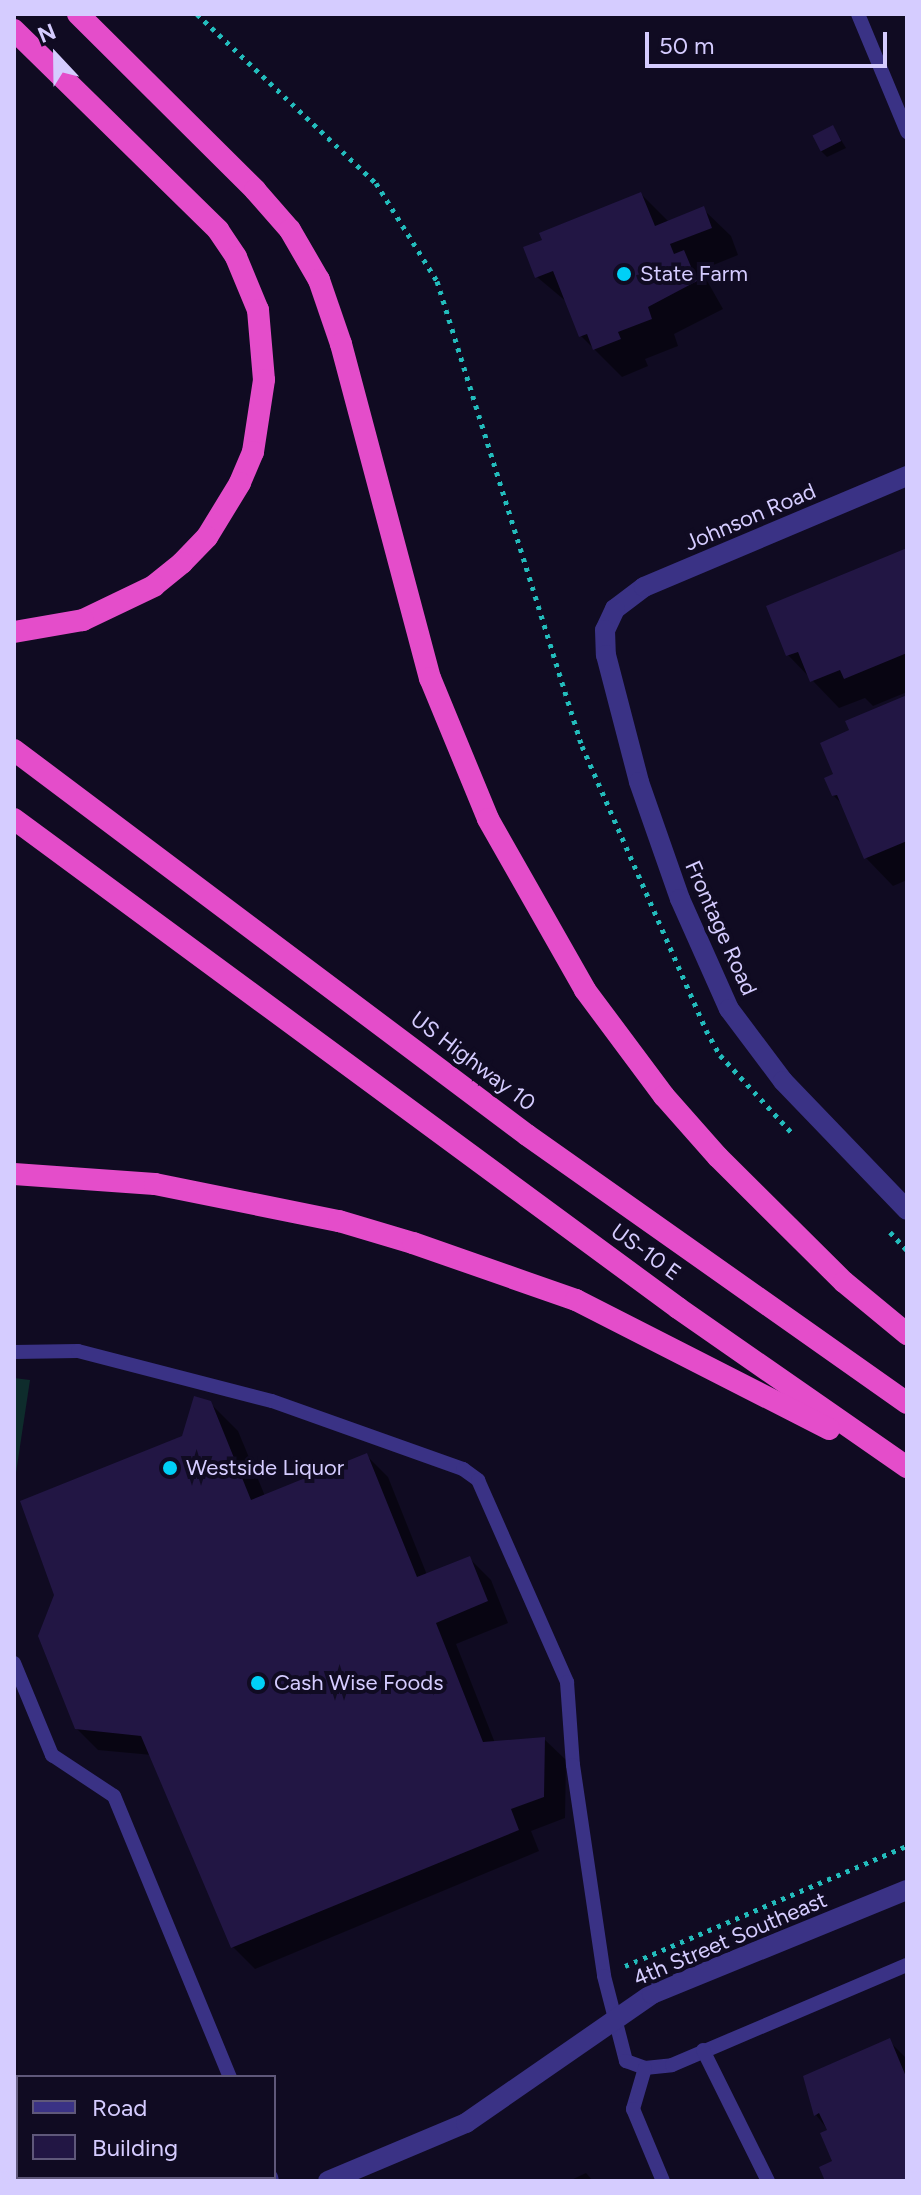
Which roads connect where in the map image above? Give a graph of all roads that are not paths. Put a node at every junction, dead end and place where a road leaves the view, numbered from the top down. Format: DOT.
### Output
graph roads {
  1 [pos="78,14"];
  2 [pos="858,14"];
  3 [pos="14,30"];
  4 [pos="907,132"];
  5 [pos="907,476"];
  6 [pos="615,609"];
  7 [pos="14,632"];
  8 [pos="14,750"];
  9 [pos="14,819"];
  10 [pos="14,1174"];
  11 [pos="907,1210"];
  12 [pos="907,1334"];
  13 [pos="14,1352"];
  14 [pos="907,1403"];
  15 [pos="907,1470"];
  16 [pos="14,1663"];
  17 [pos="907,1890"];
  18 [pos="907,1965"];
  19 [pos="614,2018"];
  20 [pos="703,2050"];
  21 [pos="645,2068"];
  22 [pos="229,2075"];
  23 [pos="328,2181"];
  24 [pos="663,2181"];
  25 [pos="768,2181"];
  1 -- 12 [label="highway"];
  2 -- 4 [label="lane"];
  3 -- 7 [label="highway"];
  5 -- 6 [label="street, Johnson Road"];
  6 -- 11 [label="street, Frontage Road"];
  8 -- 14 [label="highway, US Highway 10"];
  9 -- 15 [label="highway, US-10 E"];
  10 -- 15 [label="highway"];
  13 -- 19 [label="lane"];
  16 -- 22 [label="lane"];
  17 -- 19 [label="street, 4th Street Southeast"];
  18 -- 20 [label="lane"];
  19 -- 21 [label="lane"];
  19 -- 23 [label="street, 4th Street Southeast"];
  20 -- 21 [label="lane"];
  20 -- 25 [label="lane"];
  21 -- 24 [label="lane"];
}
